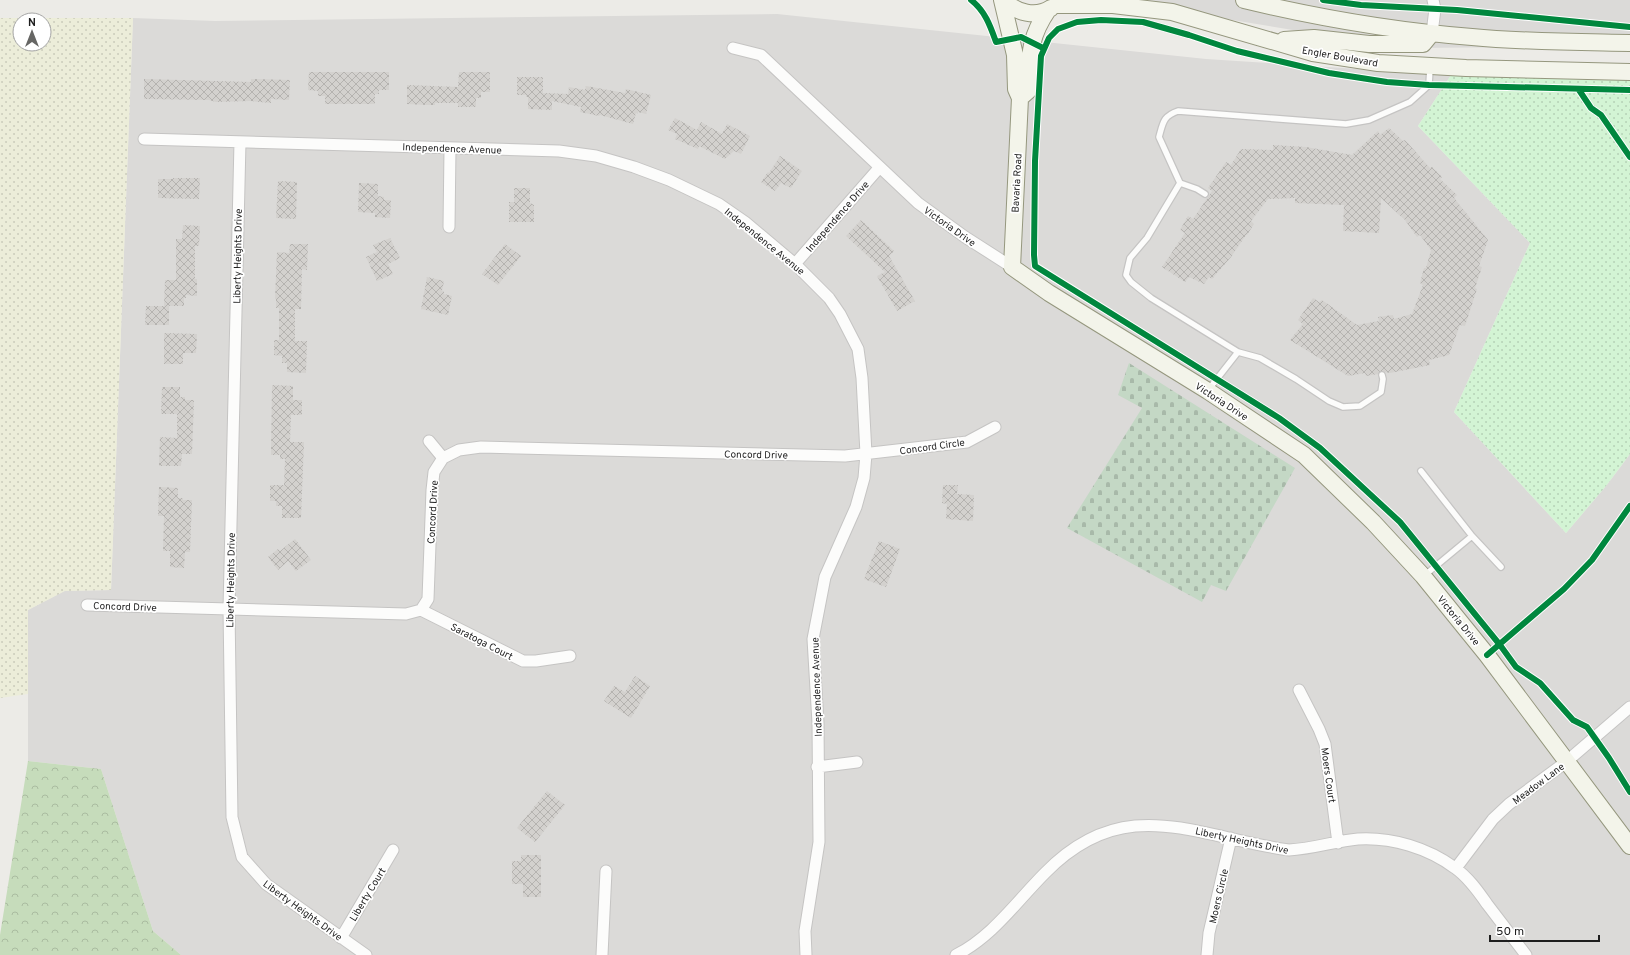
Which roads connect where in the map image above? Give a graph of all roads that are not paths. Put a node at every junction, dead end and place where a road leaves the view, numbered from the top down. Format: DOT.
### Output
graph roads {
  1 [pos="1003,0"];
  2 [pos="1244,0"];
  3 [pos="1433,0"];
  4 [pos="1055,5"];
  5 [pos="1432,33"];
  6 [pos="1271,41"];
  7 [pos="1630,43"];
  8 [pos="733,48"];
  9 [pos="1430,66"];
  10 [pos="1630,72"];
  11 [pos="1020,98"];
  12 [pos="144,139"];
  13 [pos="240,142"];
  14 [pos="450,149"];
  15 [pos="879,168"];
  16 [pos="1180,183"];
  17 [pos="1205,194"];
  18 [pos="449,227"];
  19 [pos="795,264"];
  20 [pos="1012,267"];
  21 [pos="1238,352"];
  22 [pos="1382,375"];
  23 [pos="1208,391"];
  24 [pos="995,427"];
  25 [pos="429,441"];
  26 [pos="866,454"];
  27 [pos="443,458"];
  28 [pos="1421,471"];
  29 [pos="1472,536"];
  30 [pos="1501,567"];
  31 [pos="1423,576"];
  32 [pos="87,605"];
  33 [pos="229,609"];
  34 [pos="420,610"];
  35 [pos="570,656"];
  36 [pos="1298,690"];
  37 [pos="1630,707"];
  38 [pos="857,762"];
  39 [pos="1566,762"];
  40 [pos="817,766"];
  41 [pos="1231,838"];
  42 [pos="1338,843"];
  43 [pos="1630,846"];
  44 [pos="393,850"];
  45 [pos="1456,868"];
  46 [pos="606,872"];
  47 [pos="341,938"];
  48 [pos="366,955"];
  49 [pos="602,955"];
  50 [pos="806,955"];
  51 [pos="956,955"];
  52 [pos="1207,955"];
  53 [pos="1526,955"];
  1 -- 4 [label="street, Engler Boulevard"];
  1 -- 11 [label="street, Bavaria Road"];
  2 -- 5 [label="street"];
  3 -- 5 [label="street"];
  4 -- 6 [label="street, Engler Boulevard"];
  4 -- 11 [label="street, Bavaria Road"];
  5 -- 6 [label="street"];
  5 -- 7 [label="street"];
  6 -- 9 [label="street, Engler Boulevard"];
  8 -- 15 [label="street, Victoria Drive"];
  9 -- 10 [label="street, Engler Boulevard"];
  9 -- 16 [label="lane"];
  11 -- 20 [label="street, Bavaria Road"];
  12 -- 13 [label="street, Independence Avenue"];
  13 -- 14 [label="street, Independence Avenue"];
  13 -- 33 [label="street, Liberty Heights Drive"];
  14 -- 18 [label="street"];
  14 -- 19 [label="street, Independence Avenue"];
  15 -- 19 [label="street, Independence Drive"];
  15 -- 20 [label="street, Victoria Drive"];
  16 -- 17 [label="lane"];
  16 -- 21 [label="lane"];
  19 -- 26 [label="street, Independence Avenue"];
  20 -- 23 [label="street, Victoria Drive"];
  21 -- 22 [label="lane"];
  21 -- 23 [label="lane"];
  23 -- 31 [label="street, Victoria Drive"];
  24 -- 26 [label="street, Concord Circle"];
  25 -- 27 [label="street"];
  26 -- 27 [label="street, Concord Drive"];
  26 -- 40 [label="street, Independence Avenue"];
  27 -- 34 [label="street, Concord Drive"];
  28 -- 29 [label="lane"];
  29 -- 30 [label="lane"];
  29 -- 31 [label="lane"];
  31 -- 39 [label="street, Victoria Drive"];
  32 -- 33 [label="street, Concord Drive"];
  33 -- 34 [label="street, Concord Drive"];
  33 -- 47 [label="street, Liberty Heights Drive"];
  34 -- 35 [label="street, Saratoga Court"];
  36 -- 42 [label="street, Moers Court"];
  37 -- 39 [label="street, Meadow Lane"];
  38 -- 40 [label="street"];
  39 -- 43 [label="street, Victoria Drive"];
  39 -- 45 [label="street, Meadow Lane"];
  40 -- 50 [label="street, Independence Avenue"];
  41 -- 42 [label="street, Liberty Heights Drive"];
  41 -- 51 [label="street, Liberty Heights Drive"];
  41 -- 52 [label="street, Moers Circle"];
  42 -- 45 [label="street, Liberty Heights Drive"];
  44 -- 47 [label="street, Liberty Court"];
  45 -- 53 [label="street, Liberty Heights Drive"];
  46 -- 49 [label="street"];
  47 -- 48 [label="street, Liberty Heights Drive"];
}
